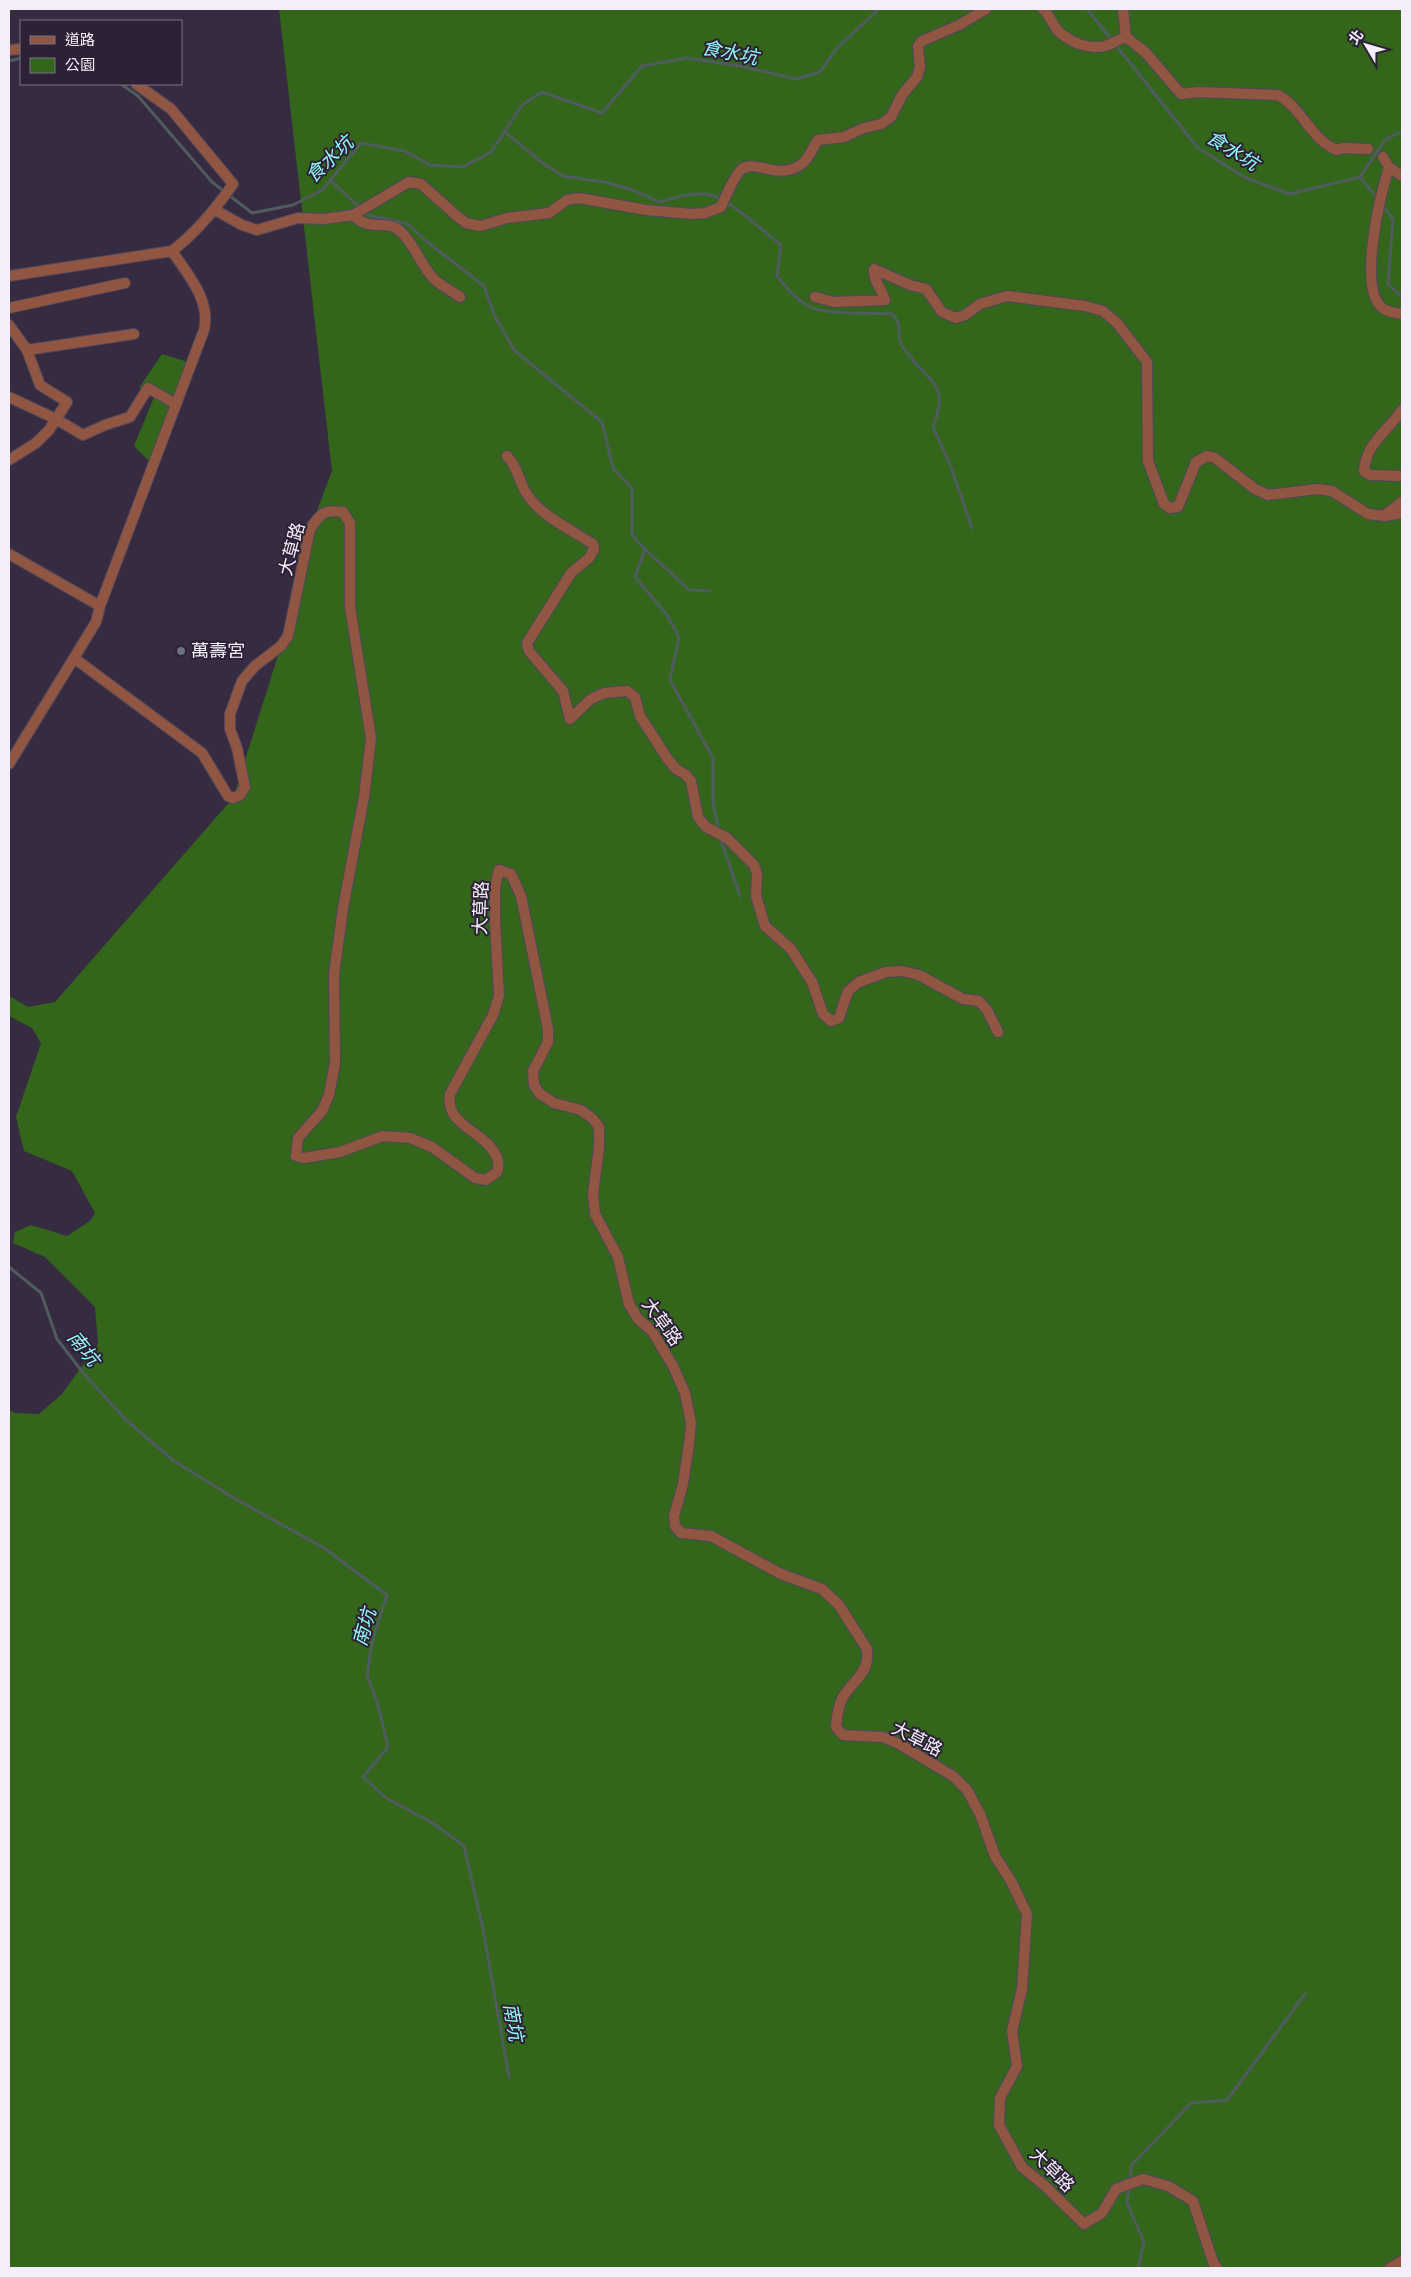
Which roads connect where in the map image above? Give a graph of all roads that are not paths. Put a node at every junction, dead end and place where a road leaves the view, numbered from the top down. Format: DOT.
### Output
graph roads {
  1 [pos="986,9"];
  2 [pos="1043,9"];
  3 [pos="1123,9"];
  4 [pos="1124,38"];
  5 [pos="137,85"];
  6 [pos="1368,149"];
  7 [pos="1383,157"];
  8 [pos="1389,167"];
  9 [pos="1402,176"];
  10 [pos="215,210"];
  11 [pos="358,213"];
  12 [pos="172,250"];
  13 [pos="9,276"];
  14 [pos="125,283"];
  15 [pos="460,297"];
  16 [pos="816,297"];
  17 [pos="9,308"];
  18 [pos="1402,314"];
  19 [pos="9,325"];
  20 [pos="134,334"];
  21 [pos="27,350"];
  22 [pos="9,397"];
  23 [pos="176,404"];
  24 [pos="1402,410"];
  25 [pos="56,419"];
  26 [pos="507,456"];
  27 [pos="9,460"];
  28 [pos="1402,476"];
  29 [pos="1402,502"];
  30 [pos="1402,513"];
  31 [pos="1384,516"];
  32 [pos="9,554"];
  33 [pos="100,606"];
  34 [pos="74,658"];
  35 [pos="9,764"];
  36 [pos="998,1032"];
  37 [pos="1402,2261"];
  38 [pos="1218,2268"];
  39 [pos="1390,2268"];
  1 -- 11 [label="street"];
  2 -- 4 [label="street"];
  3 -- 4 [label="street"];
  4 -- 6 [label="street"];
  5 -- 10 [label="street"];
  7 -- 8 [label="street"];
  8 -- 9 [label="street"];
  8 -- 18 [label="street"];
  10 -- 11 [label="street"];
  10 -- 12 [label="street"];
  11 -- 15 [label="street"];
  12 -- 13 [label="street"];
  12 -- 23 [label="street"];
  14 -- 17 [label="street"];
  16 -- 31 [label="street"];
  19 -- 21 [label="street"];
  20 -- 21 [label="street"];
  21 -- 25 [label="street"];
  22 -- 25 [label="street"];
  23 -- 25 [label="street"];
  23 -- 33 [label="street"];
  24 -- 28 [label="street"];
  25 -- 27 [label="street"];
  26 -- 36 [label="street"];
  29 -- 31 [label="street"];
  30 -- 31 [label="street"];
  32 -- 33 [label="street"];
  33 -- 34 [label="street"];
  34 -- 35 [label="street"];
  34 -- 38 [label="street, 大草路"];
  37 -- 39 [label="street"];
}
